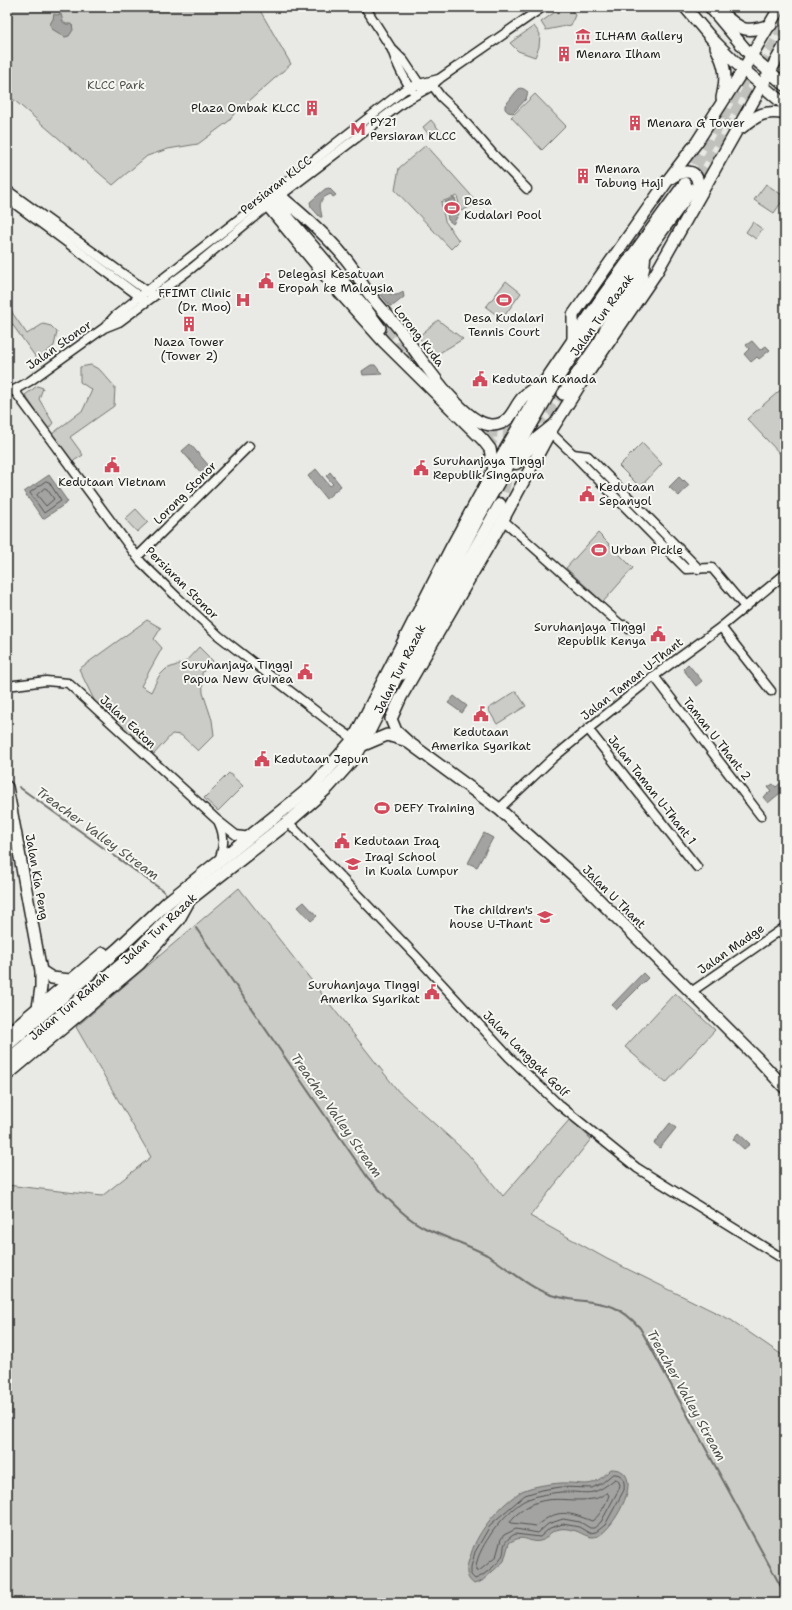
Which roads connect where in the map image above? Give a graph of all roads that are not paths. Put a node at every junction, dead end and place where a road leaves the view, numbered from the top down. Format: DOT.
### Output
graph roads {
  1 [pos="365,7"];
  2 [pos="543,7"];
  3 [pos="686,7"];
  4 [pos="710,7"];
  5 [pos="716,7"];
  6 [pos="780,7"];
  7 [pos="770,25"];
  8 [pos="712,39"];
  9 [pos="785,45"];
  10 [pos="751,56"];
  11 [pos="743,70"];
  12 [pos="770,72"];
  13 [pos="431,84"];
  14 [pos="785,85"];
  15 [pos="762,86"];
  16 [pos="417,89"];
  17 [pos="721,104"];
  18 [pos="785,104"];
  19 [pos="785,114"];
  20 [pos="736,133"];
  21 [pos="668,180"];
  22 [pos="528,189"];
  23 [pos="8,195"];
  24 [pos="274,198"];
  25 [pos="694,205"];
  26 [pos="70,240"];
  27 [pos="644,256"];
  28 [pos="656,273"];
  29 [pos="128,277"];
  30 [pos="159,282"];
  31 [pos="151,294"];
  32 [pos="143,299"];
  33 [pos="365,302"];
  34 [pos="391,320"];
  35 [pos="382,330"];
  36 [pos="602,338"];
  37 [pos="573,340"];
  38 [pos="384,342"];
  39 [pos="545,382"];
  40 [pos="10,391"];
  41 [pos="563,394"];
  42 [pos="552,429"];
  43 [pos="249,446"];
  44 [pos="494,470"];
  45 [pos="494,488"];
  46 [pos="500,504"];
  47 [pos="502,520"];
  48 [pos="137,557"];
  49 [pos="785,574"];
  50 [pos="745,607"];
  51 [pos="721,627"];
  52 [pos="629,629"];
  53 [pos="654,676"];
  54 [pos="7,686"];
  55 [pos="771,691"];
  56 [pos="388,694"];
  57 [pos="401,697"];
  58 [pos="588,729"];
  59 [pos="357,742"];
  60 [pos="408,742"];
  61 [pos="7,787"];
  62 [pos="499,809"];
  63 [pos="761,816"];
  64 [pos="217,820"];
  65 [pos="288,822"];
  66 [pos="250,837"];
  67 [pos="219,862"];
  68 [pos="697,866"];
  69 [pos="158,911"];
  70 [pos="785,927"];
  71 [pos="103,953"];
  72 [pos="136,960"];
  73 [pos="41,971"];
  74 [pos="70,980"];
  75 [pos="691,992"];
  76 [pos="38,1008"];
  77 [pos="7,1034"];
  78 [pos="7,1045"];
  79 [pos="7,1061"];
  80 [pos="7,1067"];
  81 [pos="7,1076"];
  82 [pos="785,1088"];
  83 [pos="785,1260"];
  1 -- 16 [label="street"];
  2 -- 13 [label="street, Persiaran KLCC"];
  3 -- 8 [label="street"];
  4 -- 10 [label="street"];
  5 -- 7 [label="street"];
  6 -- 7 [label="street, Jalan Tun Razak"];
  7 -- 10 [label="street, Jalan Tun Razak"];
  8 -- 11 [label="street"];
  8 -- 17 [label="street"];
  9 -- 12 [label="street, Jalan Tun Razak"];
  10 -- 11 [label="street, Jalan Tun Razak"];
  10 -- 12 [label="street"];
  11 -- 15 [label="street"];
  11 -- 17 [label="street, Jalan Tun Razak"];
  12 -- 14 [label="street"];
  12 -- 15 [label="street, Jalan Tun Razak"];
  13 -- 16 [label="street, Persiaran KLCC"];
  13 -- 22 [label="street"];
  15 -- 18 [label="street"];
  15 -- 20 [label="street, Jalan Tun Razak"];
  16 -- 24 [label="street, Persiaran KLCC"];
  17 -- 21 [label="street, Jalan Tun Razak"];
  19 -- 20 [label="street"];
  20 -- 25 [label="street, Jalan Tun Razak"];
  21 -- 25 [label="street"];
  21 -- 37 [label="street, Jalan Tun Razak"];
  23 -- 26 [label="street"];
  24 -- 30 [label="street, Persiaran KLCC"];
  24 -- 31 [label="street, Persiaran KLCC"];
  24 -- 33 [label="street"];
  24 -- 34 [label="street, Lorong Kuda"];
  24 -- 35 [label="street"];
  24 -- 38 [label="street, Lorong Kuda"];
  25 -- 28 [label="street, Jalan Tun Razak"];
  26 -- 29 [label="street"];
  26 -- 32 [label="street"];
  27 -- 36 [label="main road"];
  27 -- 37 [label="main road, Jalan Tun Razak"];
  27 -- 45 [label="main road, Jalan Tun Razak"];
  28 -- 36 [label="street"];
  28 -- 42 [label="street, Jalan Tun Razak"];
  29 -- 30 [label="street"];
  29 -- 31 [label="street"];
  30 -- 31 [label="street, Persiaran KLCC"];
  31 -- 32 [label="street, Persiaran KLCC"];
  32 -- 40 [label="street, Jalan Stonor"];
  34 -- 38 [label="street"];
  34 -- 39 [label="street, Lorong Kuda"];
  36 -- 41 [label="street"];
  37 -- 39 [label="main road, Jalan Tun Razak"];
  38 -- 44 [label="street, Lorong Kuda"];
  39 -- 44 [label="main road, Jalan Tun Razak"];
  40 -- 48 [label="street, Persiaran Stonor"];
  42 -- 45 [label="main road"];
  42 -- 47 [label="street, Jalan Tun Razak"];
  42 -- 50 [label="street"];
  43 -- 48 [label="street, Lorong Stonor"];
  44 -- 59 [label="main road, Jalan Tun Razak"];
  45 -- 56 [label="main road, Jalan Tun Razak"];
  46 -- 56 [label="street"];
  47 -- 52 [label="street"];
  47 -- 57 [label="street, Jalan Tun Razak"];
  48 -- 59 [label="street, Persiaran Stonor"];
  49 -- 50 [label="street, Jalan Taman U-Thant"];
  50 -- 51 [label="street, Jalan Taman U-Thant"];
  51 -- 53 [label="street, Jalan Taman U-Thant"];
  51 -- 55 [label="street"];
  53 -- 58 [label="street, Jalan Taman U-Thant"];
  53 -- 63 [label="street, Taman U Thant 2"];
  54 -- 64 [label="street, Jalan Eaton"];
  56 -- 59 [label="main road, Jalan Tun Razak"];
  57 -- 60 [label="street, Jalan U Thant"];
  58 -- 62 [label="street, Jalan Taman U-Thant"];
  58 -- 68 [label="street, Jalan Taman U-Thant 1"];
  59 -- 60 [label="street, Jalan U Thant"];
  59 -- 65 [label="main road, Jalan Tun Razak"];
  59 -- 66 [label="main road, Jalan Tun Razak"];
  60 -- 62 [label="street, Jalan U Thant"];
  61 -- 73 [label="street, Jalan Kia Peng"];
  62 -- 75 [label="street, Jalan U Thant"];
  64 -- 66 [label="street, Jalan Eaton"];
  64 -- 67 [label="street, Jalan Eaton"];
  65 -- 72 [label="main road, Jalan Tun Razak"];
  65 -- 83 [label="street, Jalan Langgak Golf"];
  66 -- 67 [label="main road, Jalan Tun Razak"];
  67 -- 69 [label="main road, Jalan Tun Razak"];
  69 -- 71 [label="main road"];
  69 -- 78 [label="main road, Jalan Tun Razak"];
  70 -- 75 [label="street, Jalan Madge"];
  71 -- 74 [label="street"];
  72 -- 79 [label="main road, Jalan Tun Razak"];
  72 -- 80 [label="street"];
  72 -- 81 [label="street, Jalan Tun Rahah"];
  73 -- 74 [label="street"];
  73 -- 76 [label="street, Jalan Kia Peng"];
  74 -- 76 [label="street"];
  75 -- 82 [label="street, Jalan U Thant"];
  76 -- 77 [label="street"];
}
